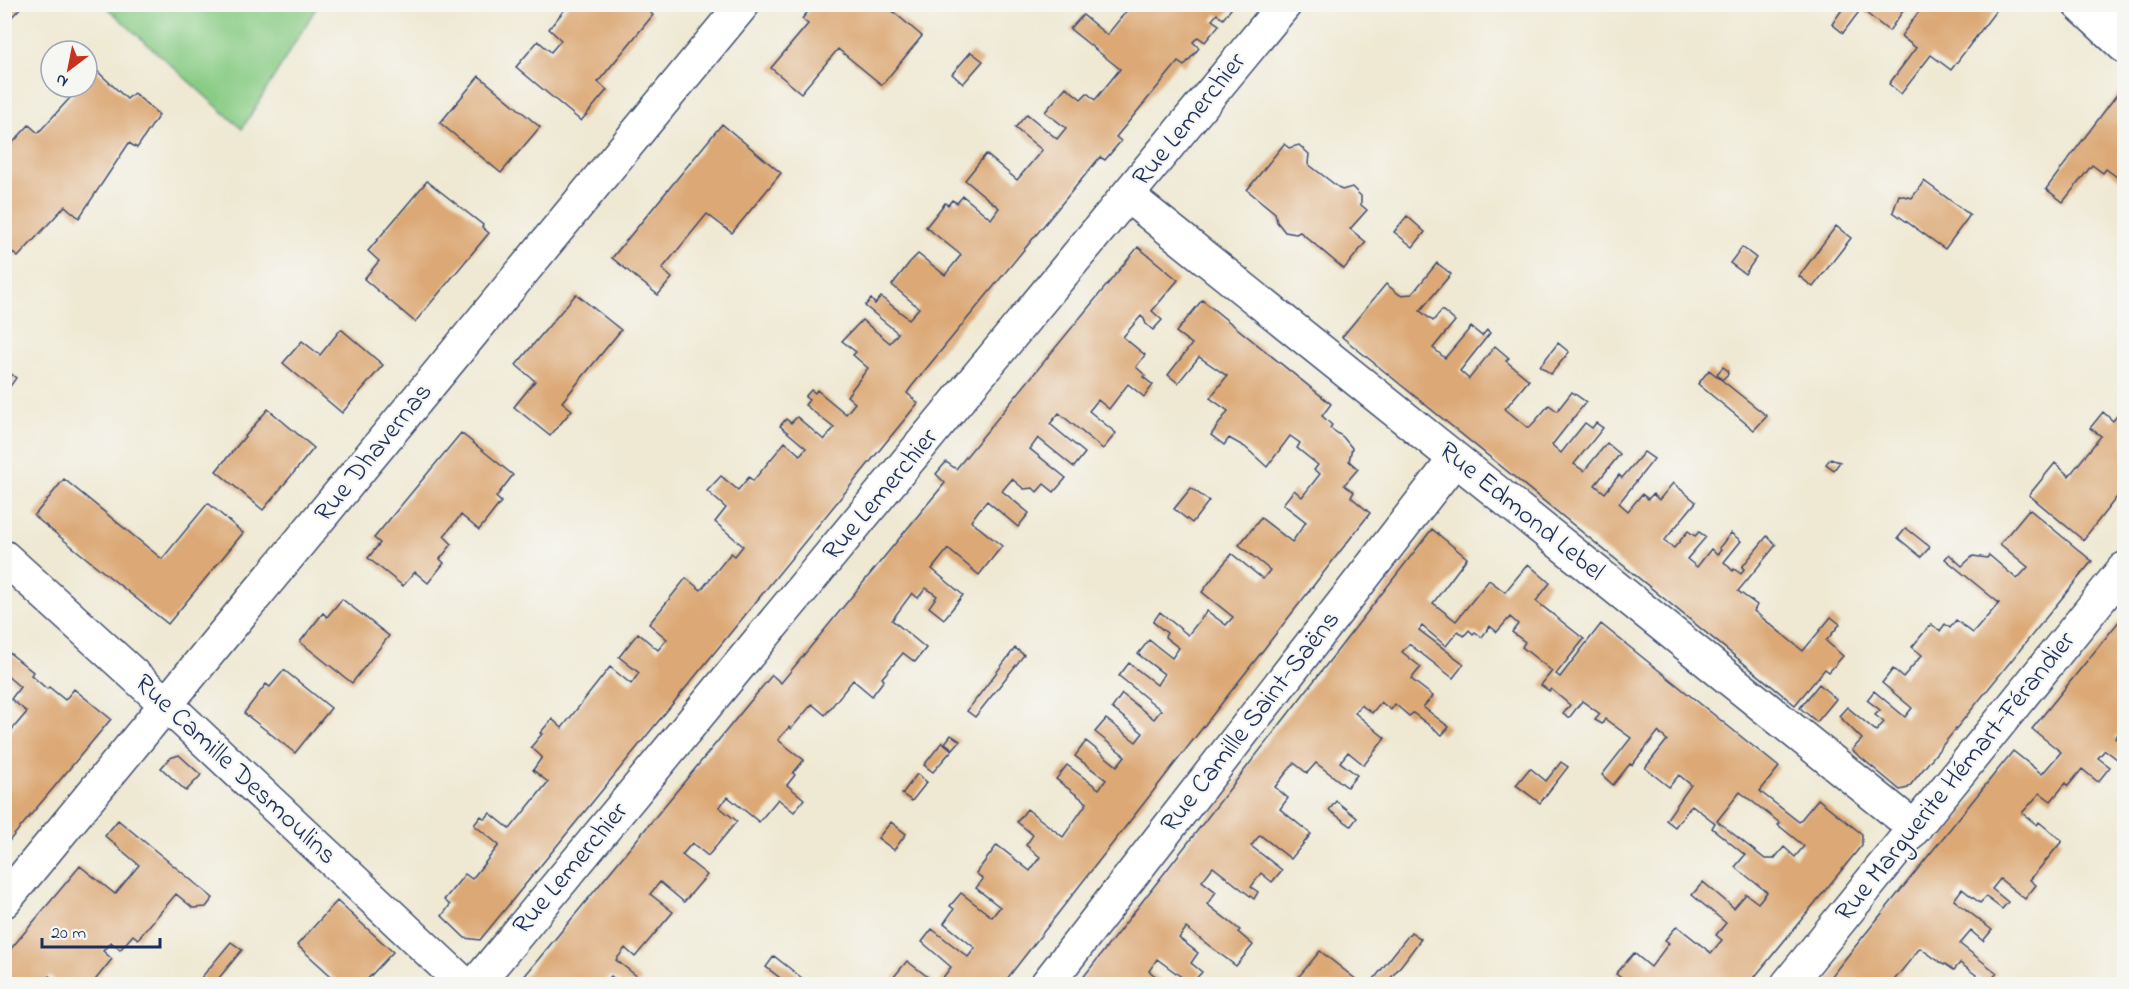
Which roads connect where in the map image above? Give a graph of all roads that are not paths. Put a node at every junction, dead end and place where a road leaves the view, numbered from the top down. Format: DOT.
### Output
graph roads {
  1 [pos="743,4"];
  2 [pos="1285,4"];
  3 [pos="2079,4"];
  4 [pos="2108,4"];
  5 [pos="2124,9"];
  6 [pos="2124,46"];
  7 [pos="1128,196"];
  8 [pos="1455,459"];
  9 [pos="4,557"];
  10 [pos="2124,569"];
  11 [pos="167,705"];
  12 [pos="1915,828"];
  13 [pos="4,901"];
  14 [pos="464,984"];
  15 [pos="476,984"];
  16 [pos="1047,984"];
  17 [pos="1788,984"];
  1 -- 11 [label="street, Rue Dhavernas"];
  2 -- 7 [label="street, Rue Lemerchier"];
  3 -- 6 [label="street"];
  4 -- 5 [label="street"];
  7 -- 8 [label="street, Rue Edmond Lebel"];
  7 -- 15 [label="street, Rue Lemerchier"];
  8 -- 12 [label="street, Rue Edmond Lebel"];
  8 -- 16 [label="street, Rue Camille Saint-Saëns"];
  9 -- 11 [label="street, Rue Camille Desmoulins"];
  10 -- 12 [label="street, Rue Marguerite Hémart-Férandier"];
  11 -- 13 [label="street, Rue Dhavernas"];
  11 -- 14 [label="street, Rue Camille Desmoulins"];
  12 -- 17 [label="street, Rue Marguerite Hémart-Férandier"];
}
